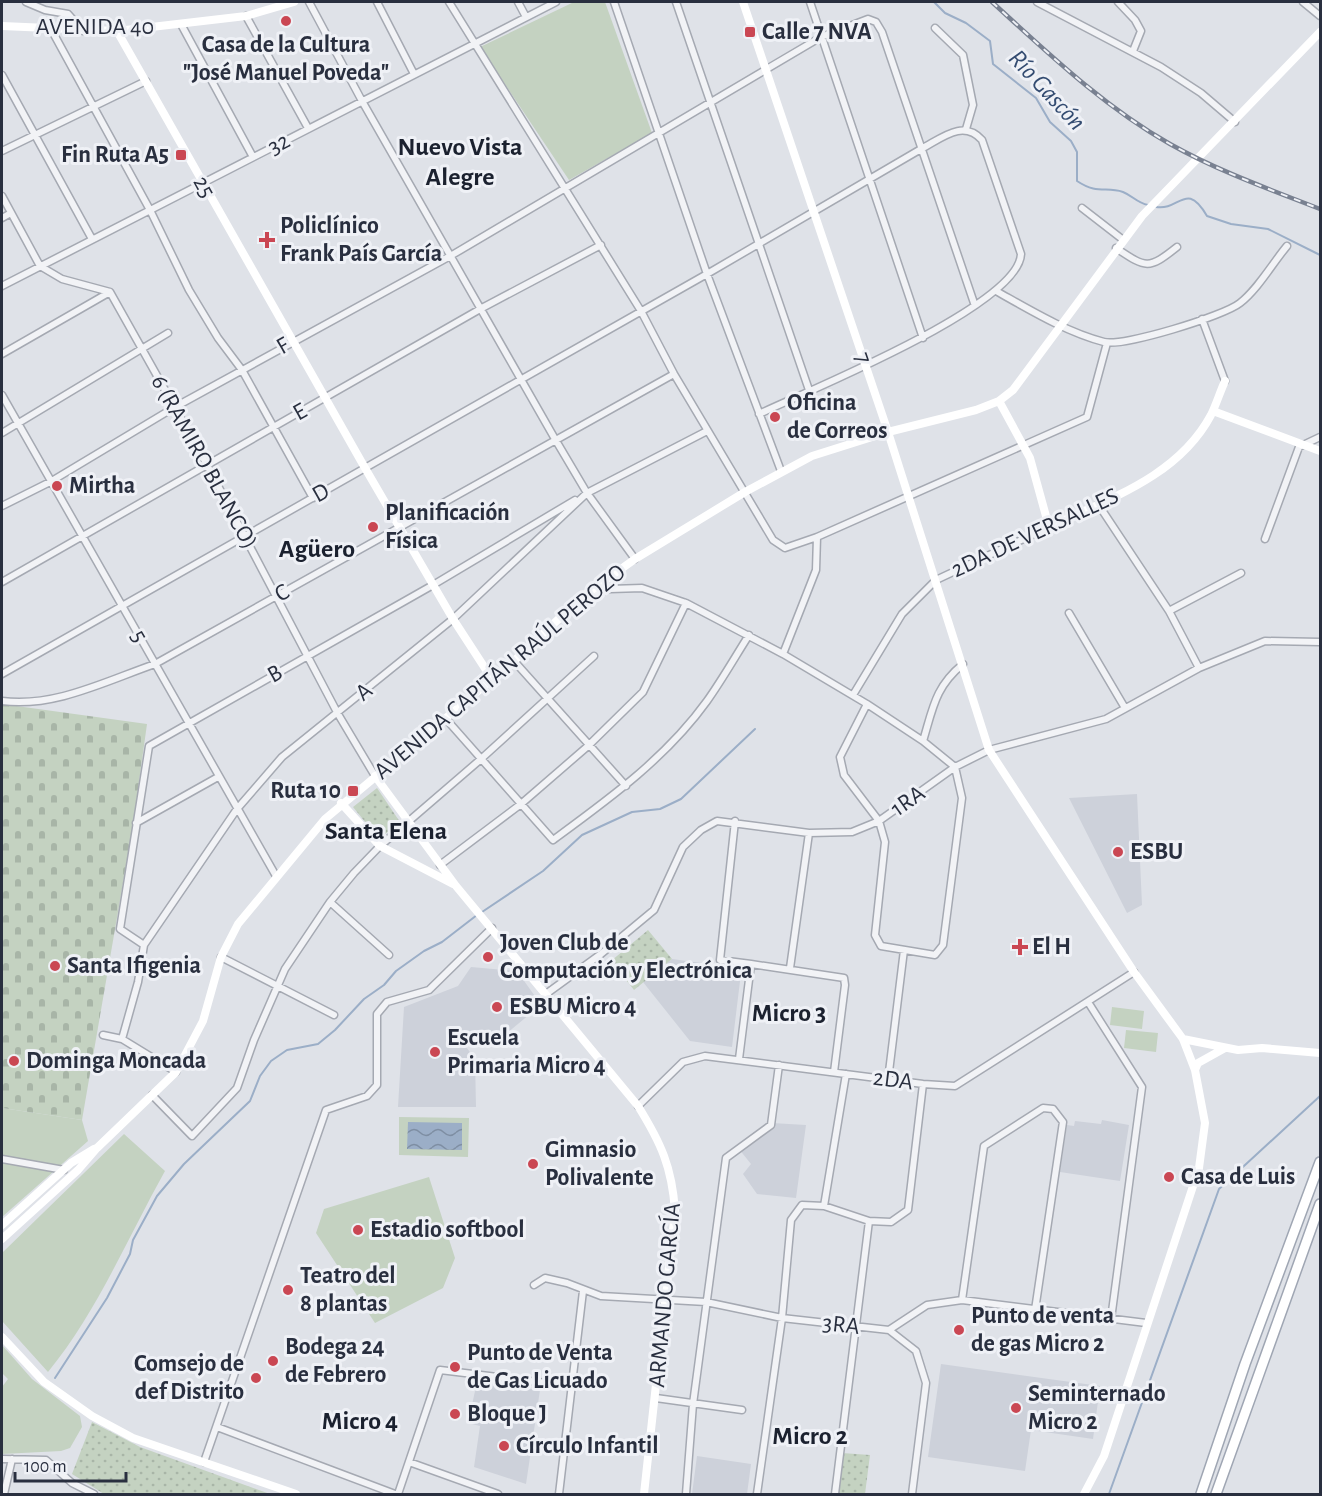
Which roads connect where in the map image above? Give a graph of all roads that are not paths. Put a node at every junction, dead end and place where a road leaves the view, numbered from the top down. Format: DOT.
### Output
graph roads {
  1 [pos="26,2"];
  2 [pos="294,2"];
  3 [pos="309,2"];
  4 [pos="376,2"];
  5 [pos="449,2"];
  6 [pos="518,2"];
  7 [pos="556,2"];
  8 [pos="614,2"];
  9 [pos="676,2"];
  10 [pos="743,2"];
  11 [pos="810,2"];
  12 [pos="1037,2"];
  13 [pos="1118,2"];
  14 [pos="1303,2"];
  15 [pos="246,16"];
  16 [pos="1320,16"];
  17 [pos="526,17"];
  18 [pos="2,26"];
  19 [pos="182,26"];
  20 [pos="934,28"];
  21 [pos="51,29"];
  22 [pos="83,32"];
  23 [pos="117,32"];
  24 [pos="1320,32"];
  25 [pos="821,37"];
  26 [pos="473,43"];
  27 [pos="1134,51"];
  28 [pos="766,69"];
  29 [pos="414,74"];
  30 [pos="2,75"];
  31 [pos="146,81"];
  32 [pos="362,101"];
  33 [pos="709,102"];
  34 [pos="92,108"];
  35 [pos="1235,122"];
  36 [pos="308,128"];
  37 [pos="966,129"];
  38 [pos="660,134"];
  39 [pos="34,135"];
  40 [pos="921,149"];
  41 [pos="2,151"];
  42 [pos="254,158"];
  43 [pos="869,180"];
  44 [pos="202,184"];
  45 [pos="566,188"];
  46 [pos="2,196"];
  47 [pos="1082,208"];
  48 [pos="150,210"];
  49 [pos="11,213"];
  50 [pos="813,213"];
  51 [pos="2,218"];
  52 [pos="92,239"];
  53 [pos="1122,239"];
  54 [pos="758,243"];
  55 [pos="601,245"];
  56 [pos="1287,246"];
  57 [pos="1177,247"];
  58 [pos="1116,248"];
  59 [pos="452,255"];
  60 [pos="40,266"];
  61 [pos="707,274"];
  62 [pos="2,286"];
  63 [pos="996,291"];
  64 [pos="110,292"];
  65 [pos="974,303"];
  66 [pos="482,308"];
  67 [pos="641,311"];
  68 [pos="1202,319"];
  69 [pos="1060,326"];
  70 [pos="168,333"];
  71 [pos="923,338"];
  72 [pos="292,341"];
  73 [pos="1107,343"];
  74 [pos="142,349"];
  75 [pos="2,354"];
  76 [pos="866,366"];
  77 [pos="242,370"];
  78 [pos="674,375"];
  79 [pos="521,379"];
  80 [pos="1225,381"];
  81 [pos="809,390"];
  82 [pos="2,395"];
  83 [pos="326,397"];
  84 [pos="999,400"];
  85 [pos="175,407"];
  86 [pos="1212,411"];
  87 [pos="759,414"];
  88 [pos="18,424"];
  89 [pos="272,427"];
  90 [pos="707,431"];
  91 [pos="888,432"];
  92 [pos="2,434"];
  93 [pos="1320,437"];
  94 [pos="555,439"];
  95 [pos="1023,445"];
  96 [pos="1303,445"];
  97 [pos="1320,451"];
  98 [pos="206,463"];
  99 [pos="365,468"];
  100 [pos="781,471"];
  101 [pos="50,482"];
  102 [pos="745,492"];
  103 [pos="587,493"];
  104 [pos="908,495"];
  105 [pos="313,498"];
  106 [pos="1098,504"];
  107 [pos="2,506"];
  108 [pos="1049,527"];
  109 [pos="400,528"];
  110 [pos="245,535"];
  111 [pos="82,537"];
  112 [pos="817,537"];
  113 [pos="1265,539"];
  114 [pos="635,559"];
  115 [pos="1241,573"];
  116 [pos="936,580"];
  117 [pos="2,582"];
  118 [pos="433,585"];
  119 [pos="277,595"];
  120 [pos="582,597"];
  121 [pos="686,603"];
  122 [pos="122,607"];
  123 [pos="1169,611"];
  124 [pos="1069,613"];
  125 [pos="453,619"];
  126 [pos="749,635"];
  127 [pos="1320,642"];
  128 [pos="783,654"];
  129 [pos="308,655"];
  130 [pos="594,656"];
  131 [pos="514,661"];
  132 [pos="155,664"];
  133 [pos="963,664"];
  134 [pos="1199,668"];
  135 [pos="2,674"];
  136 [pos="492,679"];
  137 [pos="853,695"];
  138 [pos="2,700"];
  139 [pos="547,700"];
  140 [pos="867,704"];
  141 [pos="1125,708"];
  142 [pos="338,714"];
  143 [pos="446,719"];
  144 [pos="187,723"];
  145 [pos="923,741"];
  146 [pos="588,746"];
  147 [pos="989,750"];
  148 [pos="481,759"];
  149 [pos="955,767"];
  150 [pos="375,776"];
  151 [pos="218,777"];
  152 [pos="626,786"];
  153 [pos="341,803"];
  154 [pos="521,804"];
  155 [pos="237,809"];
  156 [pos="735,821"];
  157 [pos="879,821"];
  158 [pos="408,822"];
  159 [pos="136,823"];
  160 [pos="809,833"];
  161 [pos="380,846"];
  162 [pos="440,865"];
  163 [pos="276,876"];
  164 [pos="456,886"];
  165 [pos="330,902"];
  166 [pos="492,928"];
  167 [pos="144,945"];
  168 [pos="904,950"];
  169 [pos="389,955"];
  170 [pos="221,957"];
  171 [pos="751,964"];
  172 [pos="790,968"];
  173 [pos="1134,972"];
  174 [pos="278,985"];
  175 [pos="546,994"];
  176 [pos="1088,1002"];
  177 [pos="334,1015"];
  178 [pos="103,1035"];
  179 [pos="122,1039"];
  180 [pos="1183,1040"];
  181 [pos="1225,1048"];
  182 [pos="1320,1053"];
  183 [pos="739,1059"];
  184 [pos="779,1065"];
  185 [pos="1195,1070"];
  186 [pos="176,1072"];
  187 [pos="834,1072"];
  188 [pos="846,1074"];
  189 [pos="888,1080"];
  190 [pos="923,1084"];
  191 [pos="152,1095"];
  192 [pos="638,1106"];
  193 [pos="2,1159"];
  194 [pos="1320,1162"];
  195 [pos="75,1167"];
  196 [pos="64,1170"];
  197 [pos="1320,1204"];
  198 [pos="824,1206"];
  199 [pos="869,1221"];
  200 [pos="2,1225"];
  201 [pos="2,1239"];
  202 [pos="534,1285"];
  203 [pos="583,1291"];
  204 [pos="665,1299"];
  205 [pos="962,1300"];
  206 [pos="706,1302"];
  207 [pos="1035,1310"];
  208 [pos="782,1318"];
  209 [pos="1111,1319"];
  210 [pos="1146,1323"];
  211 [pos="857,1327"];
  212 [pos="889,1330"];
  213 [pos="2,1337"];
  214 [pos="572,1386"];
  215 [pos="656,1398"];
  216 [pos="693,1404"];
  217 [pos="742,1410"];
  218 [pos="217,1428"];
  219 [pos="12,1459"];
  220 [pos="2,1460"];
  221 [pos="204,1462"];
  222 [pos="409,1462"];
  223 [pos="4,1494"];
  224 [pos="94,1494"];
  225 [pos="296,1494"];
  226 [pos="397,1494"];
  227 [pos="498,1494"];
  228 [pos="559,1494"];
  229 [pos="644,1494"];
  230 [pos="686,1494"];
  231 [pos="757,1494"];
  232 [pos="835,1494"];
  233 [pos="912,1494"];
  234 [pos="1084,1494"];
  235 [pos="1201,1494"];
  236 [pos="1216,1494"];
  1 -- 22 [label="street"];
  2 -- 15 [label="main road, AVENIDA 40"];
  3 -- 32 [label="street"];
  4 -- 29 [label="street"];
  5 -- 26 [label="street"];
  6 -- 17 [label="street"];
  7 -- 17 [label="street, 32"];
  8 -- 38 [label="street"];
  9 -- 33 [label="street"];
  10 -- 28 [label="main road, 7"];
  11 -- 25 [label="street"];
  12 -- 27 [label="street"];
  13 -- 27 [label="street"];
  14 -- 16 [label="street"];
  15 -- 19 [label="main road, AVENIDA 40"];
  15 -- 36 [label="street"];
  17 -- 26 [label="street, 32"];
  18 -- 21 [label="main road, AVENIDA 40"];
  19 -- 23 [label="main road, AVENIDA 40"];
  19 -- 42 [label="street"];
  20 -- 37 [label="street"];
  21 -- 22 [label="main road, AVENIDA 40"];
  21 -- 34 [label="street"];
  22 -- 23 [label="main road, AVENIDA 40"];
  23 -- 31 [label="main road, 25"];
  24 -- 35 [label="main road, AVENIDA CAPITÁN RAÚL PEROZO"];
  25 -- 28 [label="street, F"];
  25 -- 40 [label="street, F"];
  25 -- 43 [label="street"];
  26 -- 29 [label="street, 32"];
  26 -- 45 [label="street"];
  27 -- 35 [label="street"];
  28 -- 33 [label="street, F"];
  28 -- 50 [label="main road, 7"];
  29 -- 32 [label="street, 32"];
  30 -- 39 [label="street"];
  31 -- 34 [label="street"];
  31 -- 44 [label="main road, 25"];
  32 -- 36 [label="street, 32"];
  32 -- 59 [label="street"];
  33 -- 38 [label="street, F"];
  33 -- 54 [label="street"];
  34 -- 39 [label="street"];
  34 -- 48 [label="street"];
  35 -- 53 [label="main road, AVENIDA CAPITÁN RAÚL PEROZO"];
  36 -- 42 [label="street, 32"];
  37 -- 40 [label="street, D"];
  37 -- 63 [label="street"];
  38 -- 45 [label="street, F"];
  38 -- 61 [label="street"];
  39 -- 41 [label="street"];
  39 -- 52 [label="street"];
  40 -- 43 [label="street, D"];
  40 -- 65 [label="street"];
  42 -- 44 [label="street, 32"];
  43 -- 50 [label="street, D"];
  43 -- 71 [label="street"];
  44 -- 48 [label="street, 32"];
  44 -- 72 [label="main road, 25"];
  45 -- 55 [label="street"];
  45 -- 59 [label="street, F"];
  46 -- 49 [label="street"];
  47 -- 53 [label="street"];
  48 -- 52 [label="street, 32"];
  48 -- 77 [label="street"];
  49 -- 51 [label="street"];
  49 -- 60 [label="street"];
  50 -- 54 [label="street, D"];
  50 -- 76 [label="main road, 7"];
  52 -- 60 [label="street, 32"];
  53 -- 58 [label="main road, AVENIDA CAPITÁN RAÚL PEROZO"];
  54 -- 61 [label="street, D"];
  54 -- 81 [label="street"];
  55 -- 66 [label="street, E"];
  55 -- 67 [label="street"];
  56 -- 68 [label="street"];
  57 -- 58 [label="street"];
  58 -- 69 [label="main road, AVENIDA CAPITÁN RAÚL PEROZO"];
  59 -- 66 [label="street"];
  59 -- 72 [label="street, F"];
  60 -- 62 [label="street, 32"];
  60 -- 64 [label="street"];
  61 -- 67 [label="street, D"];
  61 -- 87 [label="street"];
  63 -- 65 [label="street"];
  63 -- 69 [label="street"];
  64 -- 74 [label="street, 6 (RAMIRO BLANCO)"];
  64 -- 75 [label="street"];
  65 -- 71 [label="street"];
  66 -- 79 [label="street"];
  66 -- 83 [label="street, E"];
  67 -- 78 [label="street"];
  67 -- 79 [label="street, D"];
  68 -- 73 [label="street"];
  68 -- 80 [label="street"];
  69 -- 73 [label="street"];
  69 -- 84 [label="main road, AVENIDA CAPITÁN RAÚL PEROZO"];
  70 -- 74 [label="street"];
  71 -- 76 [label="street"];
  72 -- 77 [label="street, F"];
  72 -- 83 [label="main road, 25"];
  73 -- 95 [label="street"];
  74 -- 85 [label="street, 6 (RAMIRO BLANCO)"];
  74 -- 88 [label="street"];
  76 -- 81 [label="street"];
  76 -- 91 [label="main road, 7"];
  77 -- 85 [label="street, F"];
  77 -- 89 [label="street"];
  78 -- 90 [label="street"];
  78 -- 94 [label="street, C"];
  79 -- 94 [label="street"];
  79 -- 99 [label="street, D"];
  80 -- 86 [label="main road, 2DA DE VERSALLES"];
  81 -- 87 [label="street"];
  82 -- 88 [label="street, 5"];
  83 -- 89 [label="street, E"];
  83 -- 99 [label="main road, 25"];
  84 -- 91 [label="main road, AVENIDA CAPITÁN RAÚL PEROZO"];
  84 -- 95 [label="main road"];
  85 -- 98 [label="street, 6 (RAMIRO BLANCO)"];
  85 -- 101 [label="street, F"];
  86 -- 96 [label="main road"];
  86 -- 106 [label="main road, 2DA DE VERSALLES"];
  87 -- 100 [label="street"];
  88 -- 92 [label="street"];
  88 -- 101 [label="street, 5"];
  89 -- 98 [label="street, E"];
  89 -- 105 [label="street"];
  90 -- 102 [label="street"];
  90 -- 103 [label="street, A"];
  91 -- 100 [label="main road, AVENIDA CAPITÁN RAÚL PEROZO"];
  91 -- 104 [label="main road, 7"];
  93 -- 96 [label="street"];
  94 -- 103 [label="street"];
  94 -- 109 [label="street, C"];
  95 -- 104 [label="street"];
  95 -- 108 [label="main road"];
  96 -- 97 [label="main road"];
  96 -- 113 [label="street"];
  98 -- 110 [label="street, 6 (RAMIRO BLANCO)"];
  98 -- 111 [label="street, E"];
  99 -- 105 [label="street, D"];
  99 -- 109 [label="main road, 25"];
  100 -- 102 [label="main road, AVENIDA CAPITÁN RAÚL PEROZO"];
  101 -- 107 [label="street, F"];
  101 -- 111 [label="street, 5"];
  102 -- 112 [label="street"];
  102 -- 114 [label="main road, AVENIDA CAPITÁN RAÚL PEROZO"];
  103 -- 114 [label="street"];
  103 -- 118 [label="street, B"];
  103 -- 125 [label="street, A"];
  104 -- 112 [label="street"];
  104 -- 116 [label="main road, 7"];
  105 -- 110 [label="street, D"];
  106 -- 108 [label="main road, 2DA DE VERSALLES"];
  106 -- 123 [label="street"];
  108 -- 116 [label="street, 2DA DE VERSALLES"];
  109 -- 118 [label="main road, 25"];
  109 -- 119 [label="street, C"];
  110 -- 119 [label="street, 6 (RAMIRO BLANCO)"];
  110 -- 122 [label="street, D"];
  111 -- 117 [label="street, E"];
  111 -- 122 [label="street, 5"];
  112 -- 128 [label="street"];
  114 -- 120 [label="main road, AVENIDA CAPITÁN RAÚL PEROZO"];
  115 -- 123 [label="street"];
  116 -- 133 [label="main road, 7"];
  116 -- 137 [label="street, 2DA DE VERSALLES"];
  118 -- 125 [label="main road, 25"];
  118 -- 129 [label="street, B"];
  119 -- 129 [label="street, 6 (RAMIRO BLANCO)"];
  119 -- 132 [label="street, C"];
  120 -- 121 [label="street"];
  120 -- 131 [label="main road, AVENIDA CAPITÁN RAÚL PEROZO"];
  121 -- 126 [label="street"];
  121 -- 146 [label="street"];
  122 -- 132 [label="street, 5"];
  122 -- 135 [label="street, D"];
  123 -- 134 [label="street"];
  124 -- 141 [label="street"];
  125 -- 136 [label="main road, 25"];
  125 -- 142 [label="street, A"];
  126 -- 128 [label="street"];
  126 -- 152 [label="street"];
  127 -- 134 [label="street, 1RA"];
  128 -- 137 [label="street"];
  129 -- 142 [label="street, 6 (RAMIRO BLANCO)"];
  129 -- 144 [label="street, B"];
  130 -- 139 [label="street"];
  131 -- 136 [label="main road, AVENIDA CAPITÁN RAÚL PEROZO"];
  131 -- 139 [label="street"];
  132 -- 138 [label="street, C"];
  132 -- 144 [label="street, 5"];
  133 -- 145 [label="street"];
  133 -- 147 [label="main road, 7"];
  134 -- 141 [label="street, 1RA"];
  136 -- 143 [label="main road, AVENIDA CAPITÁN RAÚL PEROZO"];
  137 -- 140 [label="street"];
  139 -- 146 [label="street"];
  139 -- 148 [label="street"];
  140 -- 145 [label="street"];
  140 -- 157 [label="street"];
  141 -- 147 [label="street, 1RA"];
  142 -- 150 [label="street, 6 (RAMIRO BLANCO)"];
  142 -- 155 [label="street, A"];
  143 -- 148 [label="street"];
  143 -- 150 [label="main road, AVENIDA CAPITÁN RAÚL PEROZO"];
  144 -- 151 [label="street, 5"];
  144 -- 159 [label="street, B"];
  145 -- 149 [label="street"];
  146 -- 152 [label="street"];
  146 -- 154 [label="street"];
  147 -- 149 [label="street, 1RA"];
  147 -- 173 [label="main road, 7"];
  148 -- 154 [label="street"];
  148 -- 158 [label="street"];
  149 -- 157 [label="street, 1RA"];
  149 -- 168 [label="street"];
  150 -- 153 [label="main road, AVENIDA CAPITÁN RAÚL PEROZO"];
  150 -- 158 [label="main road, 6 (RAMIRO BLANCO)"];
  151 -- 155 [label="street, 5"];
  151 -- 159 [label="street"];
  152 -- 154 [label="street"];
  153 -- 161 [label="main road"];
  153 -- 163 [label="main road, AVENIDA CAPITÁN RAÚL PEROZO"];
  154 -- 162 [label="street"];
  155 -- 163 [label="street, 5"];
  155 -- 167 [label="street, A"];
  156 -- 160 [label="street, 1RA"];
  156 -- 171 [label="street"];
  156 -- 175 [label="street, 1RA"];
  157 -- 160 [label="street, 1RA"];
  157 -- 168 [label="street"];
  158 -- 161 [label="street"];
  158 -- 162 [label="main road, 6 (RAMIRO BLANCO)"];
  159 -- 167 [label="street, B"];
  160 -- 172 [label="street"];
  161 -- 164 [label="main road"];
  161 -- 165 [label="street"];
  162 -- 164 [label="main road, ARMANDO GARCÍA"];
  163 -- 170 [label="main road, AVENIDA CAPITÁN RAÚL PEROZO"];
  164 -- 166 [label="main road, ARMANDO GARCÍA"];
  165 -- 169 [label="street"];
  165 -- 174 [label="street"];
  166 -- 175 [label="main road, ARMANDO GARCÍA"];
  166 -- 218 [label="street"];
  167 -- 179 [label="street, A"];
  168 -- 189 [label="street"];
  170 -- 174 [label="street"];
  170 -- 186 [label="main road, AVENIDA CAPITÁN RAÚL PEROZO"];
  171 -- 172 [label="street"];
  171 -- 183 [label="street"];
  172 -- 187 [label="street"];
  173 -- 176 [label="street, 2DA"];
  173 -- 180 [label="main road, 7"];
  174 -- 177 [label="street"];
  174 -- 191 [label="street"];
  175 -- 192 [label="main road, ARMANDO GARCÍA"];
  176 -- 190 [label="street, 2DA"];
  176 -- 209 [label="street"];
  178 -- 179 [label="street"];
  179 -- 186 [label="street"];
  180 -- 181 [label="main road"];
  180 -- 185 [label="main road, 7"];
  181 -- 182 [label="main road"];
  181 -- 185 [label="main road"];
  183 -- 184 [label="street, 2DA"];
  183 -- 192 [label="street, 2DA"];
  184 -- 187 [label="street, 2DA"];
  184 -- 206 [label="street"];
  185 -- 210 [label="main road, 7"];
  186 -- 191 [label="main road, AVENIDA CAPITÁN RAÚL PEROZO"];
  187 -- 188 [label="street, 2DA"];
  188 -- 189 [label="street, 2DA"];
  188 -- 198 [label="street"];
  189 -- 190 [label="street, 2DA"];
  190 -- 199 [label="street"];
  191 -- 195 [label="main road, AVENIDA CAPITÁN RAÚL PEROZO"];
  192 -- 204 [label="main road, ARMANDO GARCÍA"];
  193 -- 196 [label="street"];
  194 -- 235 [label="main road"];
  195 -- 196 [label="main road, AVENIDA CAPITÁN RAÚL PEROZO"];
  195 -- 201 [label="main road, AVENIDA CAPITÁN RAÚL PEROZO"];
  196 -- 200 [label="main road, AVENIDA CAPITÁN RAÚL PEROZO"];
  197 -- 236 [label="main road"];
  198 -- 199 [label="street"];
  198 -- 208 [label="street"];
  199 -- 211 [label="street"];
  202 -- 203 [label="street, 3RA"];
  203 -- 204 [label="street, 3RA"];
  203 -- 214 [label="street"];
  204 -- 206 [label="street, 3RA"];
  204 -- 215 [label="main road, ARMANDO GARCÍA"];
  205 -- 207 [label="street, 3RA"];
  205 -- 207 [label="street"];
  205 -- 212 [label="street, 3RA"];
  206 -- 208 [label="street, 3RA"];
  206 -- 216 [label="street"];
  207 -- 209 [label="street, 3RA"];
  208 -- 211 [label="street, 3RA"];
  208 -- 231 [label="street"];
  209 -- 210 [label="street, 3RA"];
  210 -- 234 [label="main road, 7"];
  211 -- 212 [label="street, 3RA"];
  211 -- 232 [label="street"];
  212 -- 233 [label="street"];
  213 -- 221 [label="main road"];
  214 -- 222 [label="street"];
  214 -- 228 [label="street"];
  215 -- 216 [label="street"];
  215 -- 229 [label="main road, ARMANDO GARCÍA"];
  216 -- 217 [label="street"];
  216 -- 230 [label="street"];
  218 -- 221 [label="street"];
  218 -- 226 [label="street"];
  219 -- 220 [label="street"];
  219 -- 223 [label="street"];
  219 -- 224 [label="street"];
  221 -- 225 [label="main road"];
  222 -- 226 [label="street"];
  222 -- 227 [label="street"];
}
